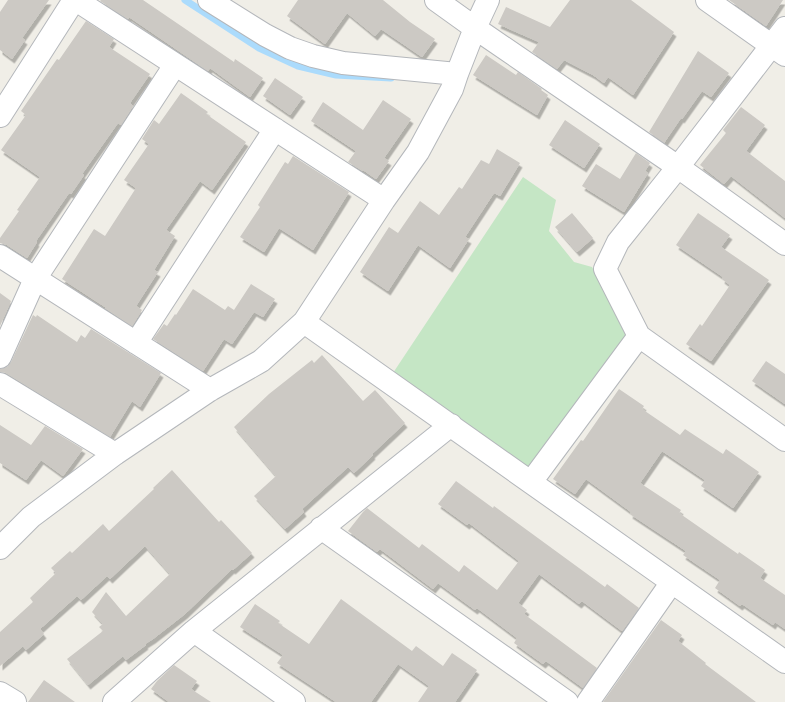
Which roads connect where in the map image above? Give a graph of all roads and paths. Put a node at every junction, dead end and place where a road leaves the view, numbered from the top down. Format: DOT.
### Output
graph roads {
  1 [pos="75,0"];
  2 [pos="209,0"];
  3 [pos="436,0"];
  4 [pos="488,0"];
  5 [pos="707,0"];
  6 [pos="474,28"];
  7 [pos="785,28"];
  8 [pos="778,50"];
  9 [pos="175,65"];
  10 [pos="457,74"];
  11 [pos="0,116"];
  12 [pos="274,129"];
  13 [pos="678,167"];
  14 [pos="384,200"];
  15 [pos="785,244"];
  16 [pos="0,256"];
  17 [pos="35,279"];
  18 [pos="304,322"];
  19 [pos="640,336"];
  20 [pos="136,343"];
  21 [pos="0,357"];
  22 [pos="0,384"];
  23 [pos="210,390"];
  24 [pos="451,425"];
  25 [pos="785,440"];
  26 [pos="115,454"];
  27 [pos="531,482"];
  28 [pos="321,528"];
  29 [pos="0,548"];
  30 [pos="672,582"];
  31 [pos="194,631"];
  32 [pos="785,662"];
  33 [pos="0,693"];
  34 [pos="15,702"];
  35 [pos="114,702"];
  36 [pos="294,702"];
  37 [pos="568,702"];
  38 [pos="588,702"];
  1 -- 9 [label="street"];
  1 -- 11 [label="street"];
  2 -- 10 [label="street"];
  3 -- 6 [label="street"];
  4 -- 6 [label="street"];
  5 -- 8 [label="street"];
  6 -- 10 [label="street"];
  6 -- 13 [label="street"];
  7 -- 8 [label="street"];
  8 -- 13 [label="street"];
  9 -- 12 [label="street"];
  9 -- 17 [label="street"];
  10 -- 14 [label="street"];
  12 -- 14 [label="street"];
  12 -- 20 [label="street"];
  13 -- 15 [label="street"];
  13 -- 19 [label="street"];
  14 -- 18 [label="street"];
  16 -- 17 [label="street"];
  17 -- 20 [label="street"];
  17 -- 21 [label="street"];
  18 -- 23 [label="street"];
  18 -- 24 [label="street"];
  19 -- 25 [label="street"];
  19 -- 27 [label="street"];
  20 -- 23 [label="street"];
  22 -- 26 [label="street"];
  23 -- 26 [label="street"];
  24 -- 27 [label="street"];
  24 -- 28 [label="street"];
  26 -- 29 [label="street"];
  27 -- 30 [label="street"];
  28 -- 31 [label="street"];
  28 -- 37 [label="street"];
  30 -- 32 [label="street"];
  30 -- 38 [label="street"];
  31 -- 35 [label="street"];
  31 -- 36 [label="street"];
  33 -- 34 [label="street"];
}
